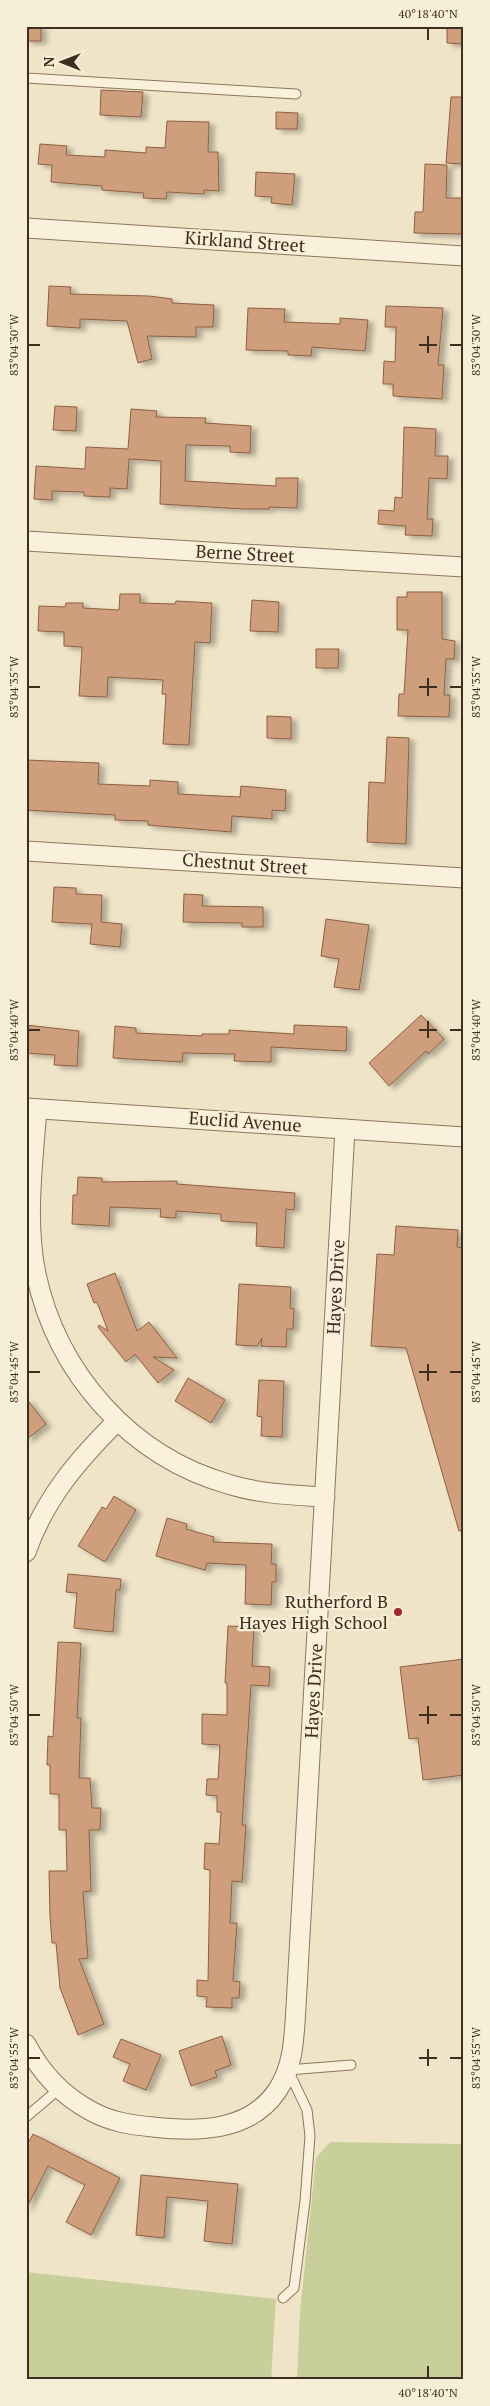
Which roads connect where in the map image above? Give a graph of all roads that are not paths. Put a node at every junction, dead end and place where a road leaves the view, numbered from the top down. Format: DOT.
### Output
graph roads {
  1 [pos="26,78"];
  2 [pos="296,94"];
  3 [pos="26,228"];
  4 [pos="464,256"];
  5 [pos="26,541"];
  6 [pos="464,568"];
  7 [pos="26,851"];
  8 [pos="464,878"];
  9 [pos="32,1108"];
  10 [pos="345,1129"];
  11 [pos="464,1137"];
  12 [pos="117,1420"];
  13 [pos="325,1497"];
  14 [pos="26,1552"];
  15 [pos="26,2044"];
  16 [pos="351,2065"];
  17 [pos="288,2070"];
  18 [pos="59,2089"];
  19 [pos="26,2117"];
  20 [pos="283,2298"];
  1 -- 2 [label="lane"];
  3 -- 4 [label="street, Kirkland Street"];
  5 -- 6 [label="street, Berne Street"];
  7 -- 8 [label="street, Chestnut Street"];
  9 -- 10 [label="street, Euclid Avenue"];
  9 -- 12 [label="street"];
  10 -- 11 [label="street, Euclid Avenue"];
  10 -- 13 [label="street, Hayes Drive"];
  12 -- 13 [label="street"];
  12 -- 14 [label="street"];
  13 -- 17 [label="street, Hayes Drive"];
  15 -- 18 [label="street, Hayes Drive"];
  16 -- 17 [label="lane"];
  17 -- 18 [label="street, Hayes Drive"];
  17 -- 20 [label="lane"];
  18 -- 19 [label="lane"];
}
